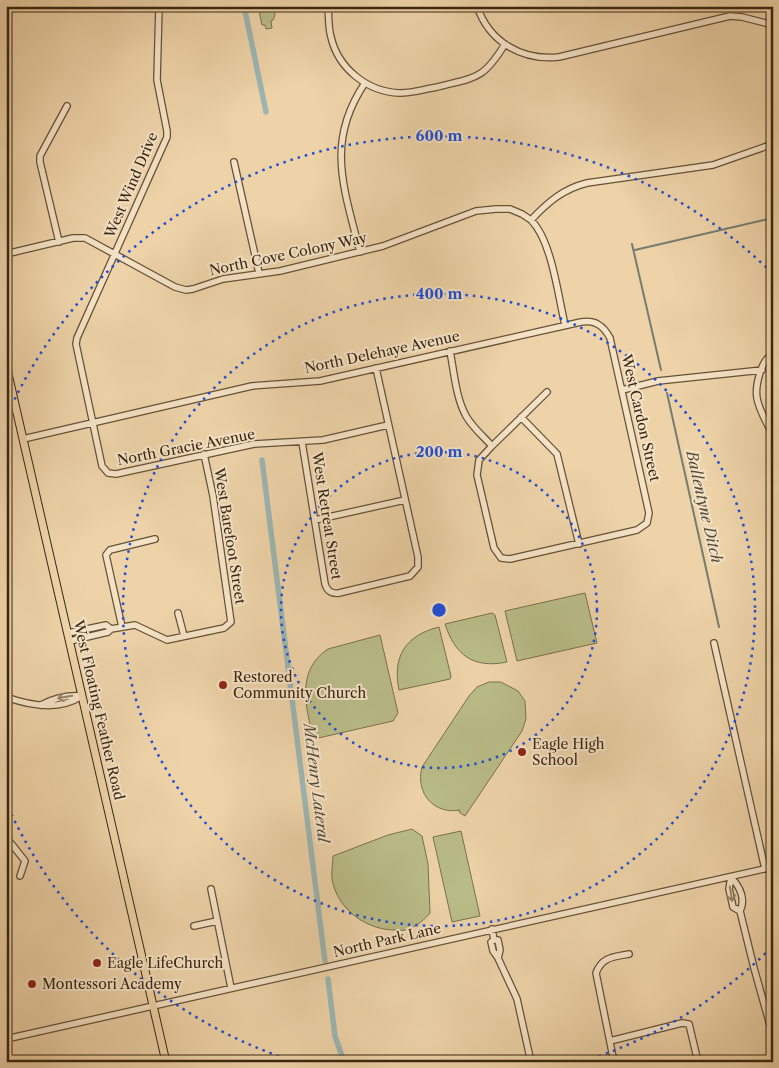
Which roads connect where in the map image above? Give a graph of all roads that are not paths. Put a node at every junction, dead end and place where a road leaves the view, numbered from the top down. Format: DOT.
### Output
graph roads {
  1 [pos="159,6"];
  2 [pos="328,6"];
  3 [pos="477,6"];
  4 [pos="773,26"];
  5 [pos="505,44"];
  6 [pos="365,83"];
  7 [pos="67,106"];
  8 [pos="773,144"];
  9 [pos="234,162"];
  10 [pos="531,220"];
  11 [pos="59,242"];
  12 [pos="360,252"];
  13 [pos="6,254"];
  14 [pos="115,254"];
  15 [pos="259,273"];
  16 [pos="598,323"];
  17 [pos="565,325"];
  18 [pos="450,351"];
  19 [pos="773,355"];
  20 [pos="6,365"];
  21 [pos="376,368"];
  22 [pos="762,370"];
  23 [pos="9,385"];
  24 [pos="622,390"];
  25 [pos="548,392"];
  26 [pos="521,417"];
  27 [pos="93,423"];
  28 [pos="388,425"];
  29 [pos="773,436"];
  30 [pos="23,439"];
  31 [pos="302,442"];
  32 [pos="492,446"];
  33 [pos="204,454"];
  34 [pos="108,472"];
  35 [pos="405,500"];
  36 [pos="315,520"];
  37 [pos="155,539"];
  38 [pos="579,544"];
  39 [pos="178,613"];
  40 [pos="122,627"];
  41 [pos="110,629"];
  42 [pos="68,633"];
  43 [pos="184,636"];
  44 [pos="70,641"];
  45 [pos="714,643"];
  46 [pos="82,696"];
  47 [pos="6,697"];
  48 [pos="773,700"];
  49 [pos="773,718"];
  50 [pos="6,837"];
  51 [pos="773,868"];
  52 [pos="765,869"];
  53 [pos="20,876"];
  54 [pos="731,877"];
  55 [pos="211,889"];
  56 [pos="740,911"];
  57 [pos="217,921"];
  58 [pos="194,926"];
  59 [pos="492,929"];
  60 [pos="628,954"];
  61 [pos="232,988"];
  62 [pos="153,1005"];
  63 [pos="773,1036"];
  64 [pos="6,1039"];
  65 [pos="610,1041"];
  66 [pos="166,1062"];
  67 [pos="531,1062"];
  68 [pos="614,1062"];
  69 [pos="698,1062"];
  1 -- 14 [label="street, West Wind Drive"];
  2 -- 6 [label="street"];
  3 -- 5 [label="street"];
  4 -- 5 [label="street"];
  5 -- 6 [label="street"];
  6 -- 12 [label="street"];
  7 -- 11 [label="street"];
  8 -- 10 [label="street"];
  9 -- 15 [label="street"];
  10 -- 12 [label="street, North Cove Colony Way"];
  10 -- 17 [label="street"];
  11 -- 13 [label="street, North Cove Colony Way"];
  11 -- 14 [label="street, North Cove Colony Way"];
  12 -- 15 [label="street, North Cove Colony Way"];
  14 -- 15 [label="street, North Cove Colony Way"];
  14 -- 27 [label="street, West Wind Drive"];
  16 -- 17 [label="street, North Delehaye Avenue"];
  16 -- 24 [label="street, West Cardon Street"];
  17 -- 18 [label="street, North Delehaye Avenue"];
  18 -- 21 [label="street, North Delehaye Avenue"];
  18 -- 32 [label="street"];
  19 -- 22 [label="street"];
  20 -- 23 [label="main road, West Floating Feather Road"];
  21 -- 27 [label="street, North Delehaye Avenue"];
  21 -- 28 [label="street"];
  22 -- 24 [label="street"];
  22 -- 29 [label="street"];
  23 -- 30 [label="main road, West Floating Feather Road"];
  24 -- 38 [label="street, West Cardon Street"];
  25 -- 26 [label="street"];
  26 -- 32 [label="street"];
  26 -- 38 [label="street"];
  27 -- 30 [label="street, North Delehaye Avenue"];
  27 -- 34 [label="street, West Wind Drive"];
  28 -- 31 [label="street, North Gracie Avenue"];
  28 -- 35 [label="street"];
  30 -- 42 [label="main road, West Floating Feather Road"];
  31 -- 33 [label="street, North Gracie Avenue"];
  31 -- 36 [label="street, West Retreat Street"];
  32 -- 38 [label="street"];
  33 -- 34 [label="street, North Gracie Avenue"];
  33 -- 43 [label="street, West Barefoot Street"];
  35 -- 36 [label="street"];
  35 -- 36 [label="street, West Retreat Street"];
  37 -- 40 [label="street"];
  39 -- 43 [label="street"];
  40 -- 41 [label="street"];
  40 -- 43 [label="street"];
  41 -- 42 [label="street"];
  41 -- 44 [label="street"];
  42 -- 44 [label="main road, West Floating Feather Road"];
  44 -- 46 [label="main road, West Floating Feather Road"];
  45 -- 52 [label="street"];
  46 -- 47 [label="street"];
  46 -- 62 [label="main road, West Floating Feather Road"];
  48 -- 49 [label="street"];
  50 -- 53 [label="street"];
  51 -- 52 [label="street, North Park Lane"];
  52 -- 54 [label="street, North Park Lane"];
  54 -- 56 [label="street"];
  54 -- 56 [label="street, one-way"];
  54 -- 59 [label="street, North Park Lane"];
  55 -- 57 [label="street"];
  56 -- 63 [label="street"];
  57 -- 58 [label="street"];
  57 -- 61 [label="street"];
  59 -- 61 [label="street, North Park Lane"];
  59 -- 67 [label="street"];
  60 -- 65 [label="street"];
  61 -- 62 [label="street, North Park Lane"];
  62 -- 64 [label="street, North Park Lane"];
  62 -- 66 [label="main road, West Floating Feather Road"];
  65 -- 68 [label="street"];
  65 -- 69 [label="street"];
}
